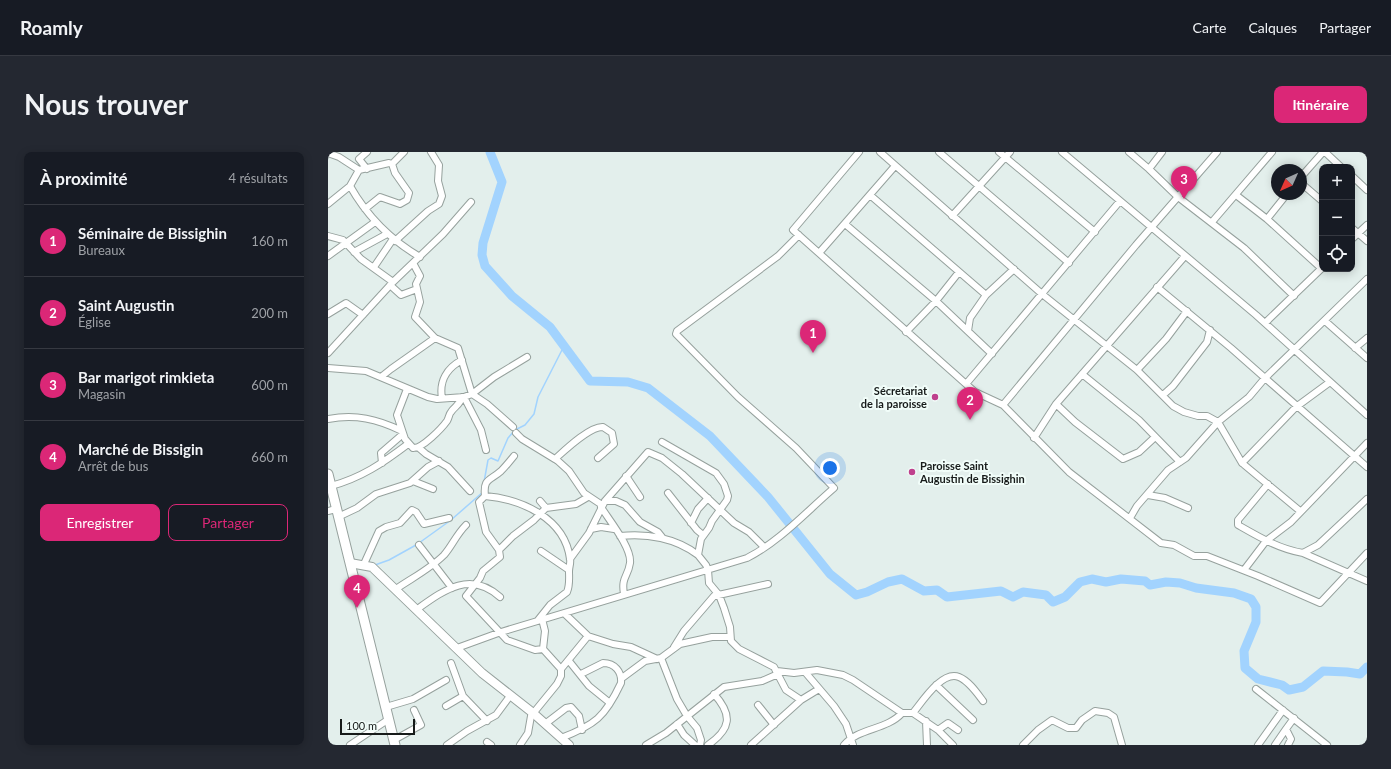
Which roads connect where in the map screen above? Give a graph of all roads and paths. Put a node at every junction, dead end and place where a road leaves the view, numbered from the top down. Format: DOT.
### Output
graph roads {
  1 [pos="367,152"];
  2 [pos="404,152"];
  3 [pos="431,152"];
  4 [pos="859,152"];
  5 [pos="880,152"];
  6 [pos="939,152"];
  7 [pos="999,152"];
  8 [pos="1010,152"];
  9 [pos="1062,152"];
  10 [pos="1129,152"];
  11 [pos="1162,152"];
  12 [pos="1217,152"];
  13 [pos="1272,152"];
  14 [pos="1324,152"];
  15 [pos="328,153"];
  16 [pos="1005,158"];
  17 [pos="392,164"];
  18 [pos="1338,164"];
  19 [pos="895,166"];
  20 [pos="367,169"];
  21 [pos="1149,169"];
  22 [pos="359,170"];
  23 [pos="1307,170"];
  24 [pos="1355,179"];
  25 [pos="350,186"];
  26 [pos="979,186"];
  27 [pos="1307,188"];
  28 [pos="1367,190"];
  29 [pos="870,195"];
  30 [pos="1236,195"];
  31 [pos="1178,197"];
  32 [pos="1282,200"];
  33 [pos="1321,200"];
  34 [pos="471,202"];
  35 [pos="1120,202"];
  36 [pos="328,204"];
  37 [pos="365,209"];
  38 [pos="952,216"];
  39 [pos="1267,219"];
  40 [pos="375,222"];
  41 [pos="1212,222"];
  42 [pos="844,224"];
  43 [pos="1367,225"];
  44 [pos="1151,228"];
  45 [pos="1355,230"];
  46 [pos="1095,232"];
  47 [pos="1358,233"];
  48 [pos="387,234"];
  49 [pos="799,235"];
  50 [pos="328,236"];
  51 [pos="1355,236"];
  52 [pos="394,240"];
  53 [pos="1367,241"];
  54 [pos="346,243"];
  55 [pos="354,252"];
  56 [pos="819,254"];
  57 [pos="328,256"];
  58 [pos="1185,256"];
  59 [pos="420,257"];
  60 [pos="413,263"];
  61 [pos="1069,263"];
  62 [pos="1319,265"];
  63 [pos="374,267"];
  64 [pos="1014,269"];
  65 [pos="1319,271"];
  66 [pos="959,272"];
  67 [pos="1367,279"];
  68 [pos="392,283"];
  69 [pos="1157,287"];
  70 [pos="417,289"];
  71 [pos="1042,294"];
  72 [pos="986,296"];
  73 [pos="1294,296"];
  74 [pos="936,301"];
  75 [pos="1187,312"];
  76 [pos="328,314"];
  77 [pos="363,315"];
  78 [pos="1074,319"];
  79 [pos="1325,321"];
  80 [pos="1265,323"];
  81 [pos="1210,330"];
  82 [pos="968,331"];
  83 [pos="906,332"];
  84 [pos="435,338"];
  85 [pos="1367,338"];
  86 [pos="1108,346"];
  87 [pos="1355,348"];
  88 [pos="1295,349"];
  89 [pos="328,353"];
  90 [pos="992,354"];
  91 [pos="527,357"];
  92 [pos="1367,358"];
  93 [pos="462,360"];
  94 [pos="328,368"];
  95 [pos="1137,370"];
  96 [pos="1082,374"];
  97 [pos="381,378"];
  98 [pos="1265,378"];
  99 [pos="1330,382"];
  100 [pos="966,384"];
  101 [pos="407,389"];
  102 [pos="472,394"];
  103 [pos="1163,395"];
  104 [pos="463,397"];
  105 [pos="442,398"];
  106 [pos="1056,404"];
  107 [pos="1003,405"];
  108 [pos="1296,407"];
  109 [pos="1367,415"];
  110 [pos="328,419"];
  111 [pos="1218,422"];
  112 [pos="402,432"];
  113 [pos="1034,438"];
  114 [pos="1154,438"];
  115 [pos="662,442"];
  116 [pos="1367,443"];
  117 [pos="408,444"];
  118 [pos="419,448"];
  119 [pos="486,450"];
  120 [pos="514,456"];
  121 [pos="1354,456"];
  122 [pos="598,458"];
  123 [pos="555,459"];
  124 [pos="439,461"];
  125 [pos="1180,462"];
  126 [pos="1242,462"];
  127 [pos="382,463"];
  128 [pos="1367,467"];
  129 [pos="328,474"];
  130 [pos="626,476"];
  131 [pos="413,481"];
  132 [pos="1268,484"];
  133 [pos="331,486"];
  134 [pos="433,489"];
  135 [pos="470,491"];
  136 [pos="668,493"];
  137 [pos="1148,495"];
  138 [pos="485,496"];
  139 [pos="588,497"];
  140 [pos="640,497"];
  141 [pos="708,498"];
  142 [pos="1367,499"];
  143 [pos="540,501"];
  144 [pos="602,505"];
  145 [pos="546,508"];
  146 [pos="1188,508"];
  147 [pos="720,510"];
  148 [pos="1300,511"];
  149 [pos="334,512"];
  150 [pos="540,513"];
  151 [pos="449,518"];
  152 [pos="1130,518"];
  153 [pos="691,523"];
  154 [pos="466,525"];
  155 [pos="591,529"];
  156 [pos="614,529"];
  157 [pos="703,535"];
  158 [pos="620,536"];
  159 [pos="662,537"];
  160 [pos="1266,541"];
  161 [pos="419,545"];
  162 [pos="764,548"];
  163 [pos="499,550"];
  164 [pos="541,551"];
  165 [pos="1303,553"];
  166 [pos="1367,553"];
  167 [pos="698,555"];
  168 [pos="570,559"];
  169 [pos="350,563"];
  170 [pos="364,564"];
  171 [pos="434,564"];
  172 [pos="569,570"];
  173 [pos="708,570"];
  174 [pos="1244,570"];
  175 [pos="1347,573"];
  176 [pos="1367,581"];
  177 [pos="476,584"];
  178 [pos="768,584"];
  179 [pos="452,588"];
  180 [pos="396,589"];
  181 [pos="624,594"];
  182 [pos="718,595"];
  183 [pos="500,597"];
  184 [pos="416,610"];
  185 [pos="565,614"];
  186 [pos="540,620"];
  187 [pos="501,632"];
  188 [pos="588,636"];
  189 [pos="729,636"];
  190 [pos="674,647"];
  191 [pos="457,648"];
  192 [pos="543,649"];
  193 [pos="659,659"];
  194 [pos="569,661"];
  195 [pos="451,664"];
  196 [pos="561,669"];
  197 [pos="805,672"];
  198 [pos="778,673"];
  199 [pos="581,674"];
  200 [pos="622,678"];
  201 [pos="446,680"];
  202 [pos="936,685"];
  203 [pos="819,689"];
  204 [pos="1256,689"];
  205 [pos="714,694"];
  206 [pos="463,696"];
  207 [pos="510,696"];
  208 [pos="801,700"];
  209 [pos="983,701"];
  210 [pos="610,702"];
  211 [pos="758,705"];
  212 [pos="446,706"];
  213 [pos="386,707"];
  214 [pos="414,710"];
  215 [pos="1283,710"];
  216 [pos="533,713"];
  217 [pos="902,713"];
  218 [pos="913,713"];
  219 [pos="687,716"];
  220 [pos="1294,718"];
  221 [pos="389,719"];
  222 [pos="973,720"];
  223 [pos="488,721"];
  224 [pos="926,721"];
  225 [pos="545,724"];
  226 [pos="677,724"];
  227 [pos="774,725"];
  228 [pos="1286,729"];
  229 [pos="582,730"];
  230 [pos="938,730"];
  231 [pos="958,730"];
  232 [pos="851,737"];
  233 [pos="561,738"];
  234 [pos="457,739"];
  235 [pos="394,742"];
  236 [pos="350,745"];
  237 [pos="447,745"];
  238 [pos="462,745"];
  239 [pos="520,745"];
  240 [pos="568,745"];
  241 [pos="646,745"];
  242 [pos="695,745"];
  243 [pos="700,745"];
  244 [pos="708,745"];
  245 [pos="751,745"];
  246 [pos="844,745"];
  247 [pos="853,745"];
  248 [pos="927,745"];
  249 [pos="953,745"];
  250 [pos="1024,745"];
  251 [pos="1122,745"];
  252 [pos="1258,745"];
  253 [pos="1275,745"];
  254 [pos="1288,745"];
  255 [pos="1326,745"];
  1 -- 20 [label="street"];
  2 -- 17 [label="street"];
  3 -- 52 [label="street"];
  4 -- 49 [label="street"];
  5 -- 19 [label="street"];
  6 -- 26 [label="street"];
  7 -- 16 [label="street"];
  8 -- 16 [label="street"];
  9 -- 35 [label="street"];
  10 -- 21 [label="street"];
  11 -- 21 [label="street"];
  12 -- 31 [label="street"];
  13 -- 30 [label="street"];
  14 -- 18 [label="street"];
  14 -- 23 [label="street"];
  15 -- 22 [label="street"];
  16 -- 26 [label="street"];
  16 -- 46 [label="street"];
  17 -- 20 [label="street"];
  17 -- 37 [label="street"];
  19 -- 29 [label="street"];
  19 -- 38 [label="street"];
  20 -- 22 [label="street"];
  21 -- 31 [label="street"];
  22 -- 25 [label="street"];
  24 -- 28 [label="street"];
  25 -- 36 [label="street"];
  25 -- 37 [label="street"];
  26 -- 38 [label="street"];
  26 -- 61 [label="street"];
  27 -- 33 [label="street"];
  29 -- 42 [label="street"];
  29 -- 66 [label="street"];
  30 -- 39 [label="street"];
  30 -- 41 [label="street"];
  31 -- 41 [label="street"];
  31 -- 44 [label="street"];
  32 -- 39 [label="street"];
  34 -- 59 [label="street"];
  35 -- 44 [label="street"];
  35 -- 46 [label="street"];
  37 -- 40 [label="street"];
  38 -- 64 [label="street"];
  39 -- 62 [label="street"];
  40 -- 48 [label="street"];
  40 -- 54 [label="street"];
  41 -- 73 [label="street"];
  42 -- 56 [label="street"];
  42 -- 74 [label="street"];
  43 -- 47 [label="street"];
  44 -- 58 [label="street"];
  44 -- 78 [label="street"];
  45 -- 47 [label="street"];
  46 -- 61 [label="street"];
  47 -- 51 [label="street"];
  47 -- 53 [label="street"];
  48 -- 52 [label="street"];
  48 -- 55 [label="street"];
  49 -- 56 [label="street"];
  49 -- 162 [label="street"];
  50 -- 54 [label="street"];
  52 -- 59 [label="street"];
  52 -- 63 [label="street"];
  54 -- 55 [label="street"];
  54 -- 57 [label="street"];
  55 -- 63 [label="street"];
  56 -- 83 [label="street"];
  58 -- 69 [label="street"];
  58 -- 80 [label="street"];
  59 -- 60 [label="street"];
  60 -- 68 [label="street"];
  60 -- 70 [label="street"];
  61 -- 71 [label="street"];
  63 -- 68 [label="street"];
  64 -- 71 [label="street"];
  64 -- 72 [label="street"];
  65 -- 73 [label="street"];
  66 -- 72 [label="street"];
  66 -- 74 [label="street"];
  67 -- 79 [label="street"];
  68 -- 70 [label="street"];
  68 -- 77 [label="street"];
  69 -- 75 [label="street"];
  69 -- 86 [label="street"];
  70 -- 84 [label="street"];
  71 -- 78 [label="street"];
  71 -- 90 [label="street"];
  72 -- 82 [label="street"];
  73 -- 80 [label="street"];
  74 -- 82 [label="street"];
  74 -- 83 [label="street"];
  75 -- 81 [label="street"];
  75 -- 95 [label="street"];
  76 -- 77 [label="street"];
  77 -- 89 [label="street"];
  78 -- 86 [label="street"];
  78 -- 107 [label="street"];
  79 -- 87 [label="street"];
  79 -- 88 [label="street"];
  80 -- 88 [label="street"];
  81 -- 98 [label="street"];
  81 -- 103 [label="street"];
  82 -- 90 [label="street"];
  83 -- 100 [label="street"];
  84 -- 93 [label="street"];
  84 -- 97 [label="street"];
  85 -- 87 [label="street"];
  86 -- 95 [label="street"];
  86 -- 96 [label="street"];
  87 -- 92 [label="street"];
  88 -- 98 [label="street"];
  88 -- 99 [label="street"];
  90 -- 100 [label="street"];
  91 -- 102 [label="street"];
  93 -- 102 [label="street"];
  93 -- 105 [label="street"];
  94 -- 97 [label="street"];
  95 -- 103 [label="street"];
  96 -- 106 [label="street"];
  96 -- 114 [label="street"];
  97 -- 101 [label="street"];
  98 -- 108 [label="street"];
  98 -- 111 [label="street"];
  99 -- 108 [label="street"];
  99 -- 109 [label="street"];
  100 -- 107 [label="street"];
  101 -- 105 [label="street"];
  101 -- 112 [label="street"];
  102 -- 104 [label="street"];
  102 -- 123 [label="street"];
  103 -- 111 [label="street"];
  104 -- 105 [label="street"];
  104 -- 118 [label="street"];
  104 -- 119 [label="street"];
  106 -- 113 [label="street"];
  106 -- 114 [label="street"];
  107 -- 113 [label="street"];
  108 -- 121 [label="street"];
  108 -- 126 [label="street"];
  110 -- 112 [label="street"];
  111 -- 125 [label="street"];
  111 -- 126 [label="street"];
  112 -- 117 [label="street"];
  112 -- 127 [label="street"];
  113 -- 152 [label="street"];
  114 -- 125 [label="street"];
  115 -- 147 [label="street"];
  116 -- 121 [label="street"];
  117 -- 118 [label="street"];
  117 -- 127 [label="street"];
  118 -- 124 [label="street"];
  120 -- 138 [label="street"];
  121 -- 128 [label="street"];
  121 -- 148 [label="street"];
  122 -- 123 [label="street"];
  123 -- 139 [label="street"];
  124 -- 131 [label="street"];
  124 -- 135 [label="street"];
  125 -- 137 [label="street"];
  126 -- 132 [label="street"];
  127 -- 133 [label="street"];
  129 -- 133 [label="main road"];
  130 -- 140 [label="street"];
  130 -- 141 [label="street"];
  130 -- 144 [label="street"];
  131 -- 134 [label="street"];
  131 -- 149 [label="street"];
  132 -- 148 [label="street"];
  132 -- 160 [label="street"];
  133 -- 149 [label="main road"];
  136 -- 153 [label="street"];
  137 -- 146 [label="street"];
  137 -- 152 [label="street"];
  138 -- 150 [label="street"];
  138 -- 163 [label="street"];
  139 -- 144 [label="street"];
  139 -- 145 [label="street"];
  141 -- 147 [label="street"];
  141 -- 153 [label="street"];
  142 -- 165 [label="street"];
  143 -- 145 [label="street"];
  144 -- 155 [label="street"];
  144 -- 156 [label="street"];
  144 -- 159 [label="street"];
  145 -- 150 [label="street"];
  147 -- 157 [label="street"];
  147 -- 162 [label="street"];
  148 -- 160 [label="street"];
  149 -- 169 [label="main road"];
  150 -- 163 [label="street"];
  150 -- 168 [label="street"];
  151 -- 170 [label="street"];
  152 -- 174 [label="street"];
  153 -- 157 [label="street"];
  154 -- 171 [label="street"];
  155 -- 156 [label="street"];
  155 -- 168 [label="street"];
  156 -- 158 [label="street"];
  157 -- 167 [label="street"];
  158 -- 159 [label="street"];
  158 -- 181 [label="street"];
  159 -- 167 [label="street"];
  160 -- 165 [label="street"];
  160 -- 174 [label="street"];
  161 -- 171 [label="street"];
  162 -- 173 [label="street"];
  163 -- 177 [label="street"];
  164 -- 172 [label="street"];
  165 -- 175 [label="street"];
  166 -- 175 [label="street"];
  167 -- 173 [label="street"];
  168 -- 172 [label="street"];
  169 -- 170 [label="street"];
  169 -- 213 [label="main road"];
  170 -- 180 [label="street"];
  171 -- 179 [label="street"];
  171 -- 180 [label="street"];
  172 -- 186 [label="street"];
  173 -- 181 [label="street"];
  173 -- 182 [label="street"];
  174 -- 175 [label="street"];
  175 -- 176 [label="street"];
  177 -- 179 [label="street"];
  177 -- 183 [label="street"];
  177 -- 187 [label="street"];
  178 -- 182 [label="street"];
  179 -- 184 [label="street"];
  180 -- 184 [label="street"];
  181 -- 185 [label="street"];
  182 -- 189 [label="street"];
  182 -- 190 [label="street"];
  184 -- 191 [label="street"];
  185 -- 186 [label="street"];
  185 -- 188 [label="street"];
  186 -- 187 [label="street"];
  186 -- 192 [label="street"];
  187 -- 191 [label="street"];
  187 -- 192 [label="street"];
  188 -- 193 [label="street"];
  188 -- 194 [label="street"];
  189 -- 190 [label="street"];
  189 -- 198 [label="street"];
  190 -- 193 [label="street"];
  191 -- 207 [label="street"];
  192 -- 196 [label="street"];
  193 -- 200 [label="street"];
  193 -- 219 [label="street"];
  194 -- 196 [label="street"];
  194 -- 199 [label="street"];
  195 -- 206 [label="street"];
  196 -- 216 [label="street"];
  197 -- 198 [label="street"];
  197 -- 203 [label="street"];
  197 -- 217 [label="street"];
  198 -- 205 [label="street"];
  198 -- 208 [label="street"];
  199 -- 200 [label="street"];
  199 -- 210 [label="street"];
  200 -- 210 [label="street"];
  201 -- 213 [label="street"];
  202 -- 209 [label="street"];
  202 -- 218 [label="street"];
  202 -- 222 [label="street"];
  203 -- 208 [label="street"];
  203 -- 232 [label="street"];
  204 -- 215 [label="street"];
  205 -- 219 [label="street"];
  205 -- 244 [label="street"];
  206 -- 212 [label="street"];
  206 -- 223 [label="street"];
  207 -- 216 [label="street"];
  207 -- 223 [label="street"];
  208 -- 227 [label="street"];
  210 -- 229 [label="street"];
  211 -- 227 [label="street"];
  213 -- 221 [label="main road"];
  214 -- 235 [label="street"];
  215 -- 220 [label="street"];
  215 -- 252 [label="street"];
  216 -- 225 [label="street"];
  216 -- 239 [label="street"];
  217 -- 218 [label="street"];
  217 -- 232 [label="street"];
  218 -- 224 [label="street"];
  219 -- 226 [label="street"];
  219 -- 243 [label="street"];
  220 -- 228 [label="street"];
  220 -- 255 [label="street"];
  221 -- 235 [label="main road"];
  221 -- 236 [label="street"];
  223 -- 234 [label="street"];
  224 -- 230 [label="street"];
  224 -- 248 [label="street"];
  225 -- 229 [label="street"];
  225 -- 233 [label="street"];
  226 -- 241 [label="street"];
  226 -- 242 [label="street"];
  227 -- 245 [label="street"];
  228 -- 253 [label="street"];
  228 -- 254 [label="street"];
  229 -- 233 [label="street"];
  230 -- 231 [label="street"];
  230 -- 249 [label="street"];
  232 -- 246 [label="street"];
  232 -- 247 [label="street"];
  233 -- 240 [label="street"];
  234 -- 237 [label="street"];
  234 -- 238 [label="street"];
  250 -- 251 [label="street"];
}
